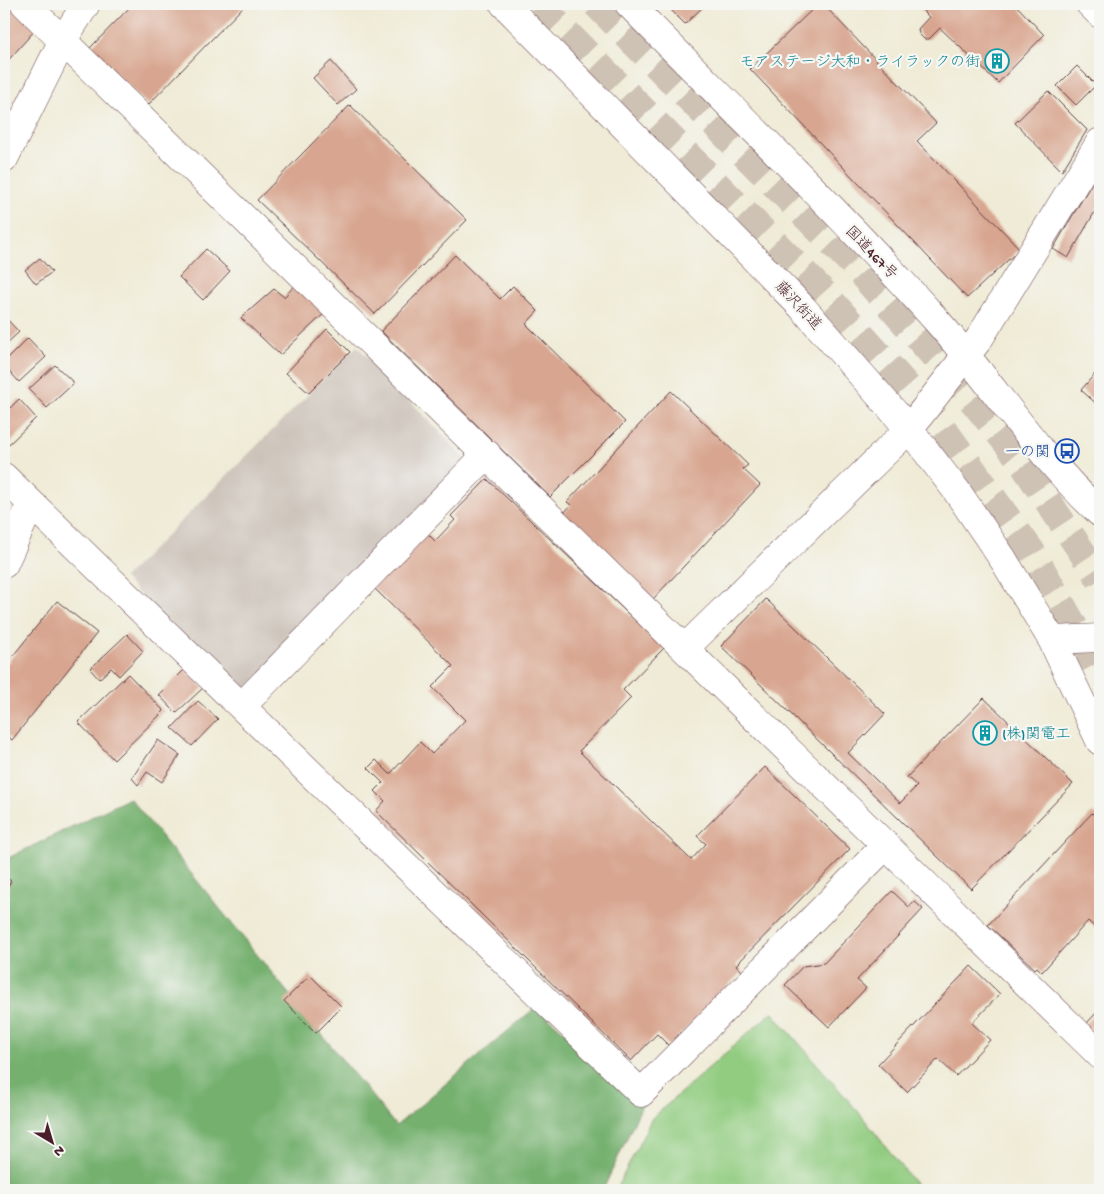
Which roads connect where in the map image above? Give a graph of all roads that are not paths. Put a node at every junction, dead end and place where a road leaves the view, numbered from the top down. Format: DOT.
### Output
graph roads {
  1 [pos="25,4"];
  2 [pos="86,4"];
  3 [pos="504,4"];
  4 [pos="629,4"];
  5 [pos="1090,4"];
  6 [pos="1100,14"];
  7 [pos="63,40"];
  8 [pos="1100,142"];
  9 [pos="5,154"];
  10 [pos="966,356"];
  11 [pos="909,429"];
  12 [pos="487,454"];
  13 [pos="4,476"];
  14 [pos="31,504"];
  15 [pos="1100,513"];
  16 [pos="4,564"];
  17 [pos="1100,638"];
  18 [pos="1052,640"];
  19 [pos="685,648"];
  20 [pos="242,706"];
  21 [pos="1100,741"];
  22 [pos="886,845"];
  23 [pos="1100,1055"];
  1 -- 7 [label="main road"];
  2 -- 7 [label="main road"];
  3 -- 11 [label="main road, 藤沢街道"];
  4 -- 10 [label="main road, 国道467号"];
  5 -- 6 [label="main road"];
  7 -- 9 [label="main road"];
  7 -- 12 [label="main road"];
  8 -- 10 [label="main road"];
  10 -- 11 [label="main road"];
  10 -- 15 [label="main road, 国道467号"];
  11 -- 18 [label="main road, 藤沢街道"];
  11 -- 19 [label="main road"];
  12 -- 19 [label="main road"];
  12 -- 20 [label="main road"];
  13 -- 14 [label="main road"];
  14 -- 16 [label="main road"];
  14 -- 20 [label="main road"];
  17 -- 18 [label="main road"];
  18 -- 21 [label="main road, 藤沢街道"];
  19 -- 22 [label="main road"];
  20 -- 22 [label="main road"];
  22 -- 23 [label="main road"];
}
